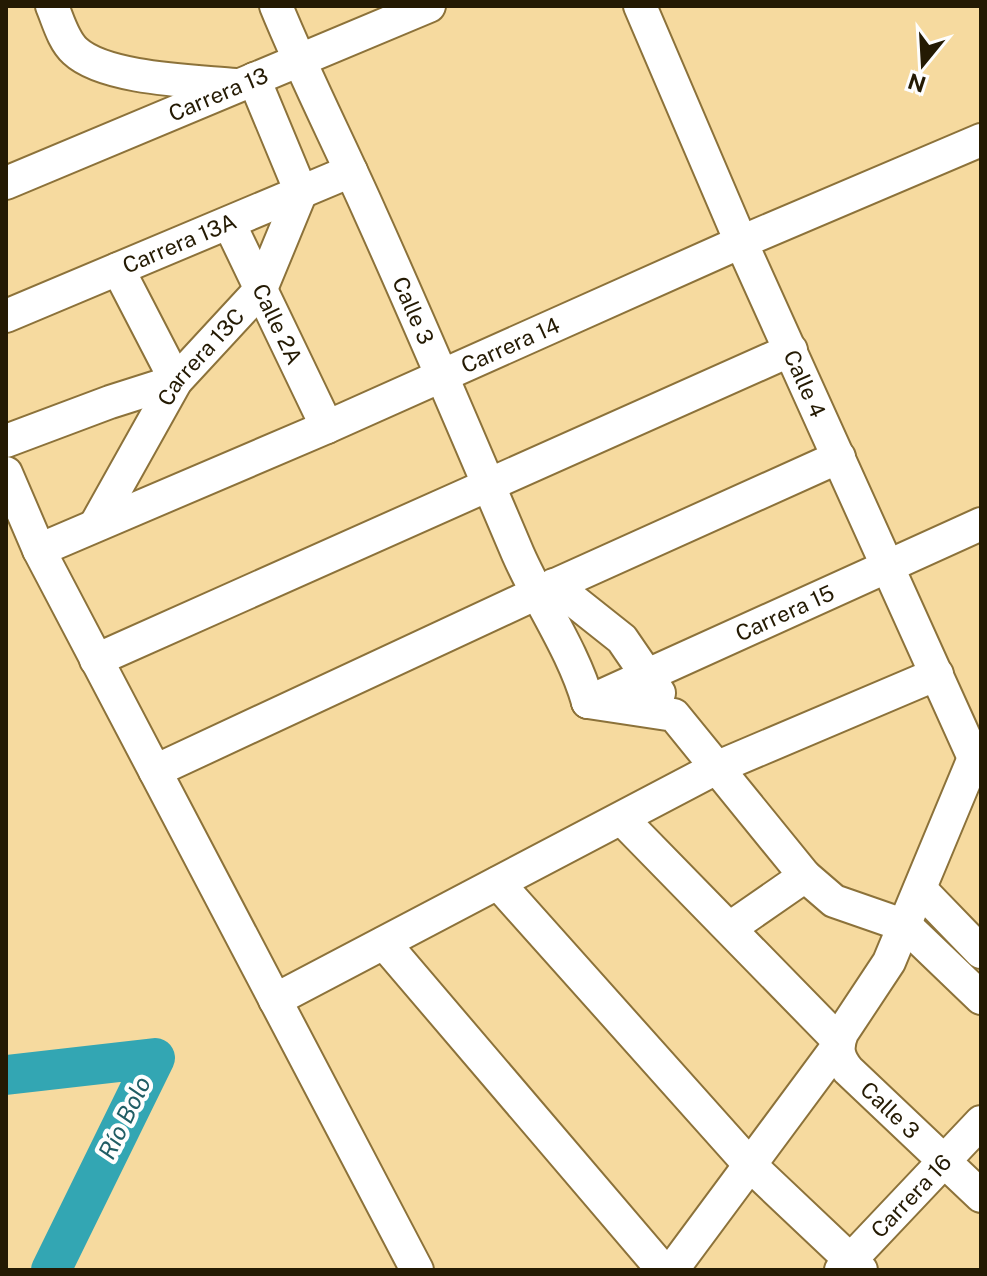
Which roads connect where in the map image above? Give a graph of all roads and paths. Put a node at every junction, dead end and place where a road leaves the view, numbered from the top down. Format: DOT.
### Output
graph roads {
  1 [pos="52,6"];
  2 [pos="276,6"];
  3 [pos="429,6"];
  4 [pos="640,6"];
  5 [pos="298,62"];
  6 [pos="246,82"];
  7 [pos="981,140"];
  8 [pos="351,171"];
  9 [pos="6,183"];
  10 [pos="301,192"];
  11 [pos="229,223"];
  12 [pos="741,242"];
  13 [pos="118,269"];
  14 [pos="261,289"];
  15 [pos="6,316"];
  16 [pos="791,350"];
  17 [pos="443,375"];
  18 [pos="176,381"];
  19 [pos="110,402"];
  20 [pos="327,427"];
  21 [pos="6,441"];
  22 [pos="134,457"];
  23 [pos="839,457"];
  24 [pos="6,473"];
  25 [pos="488,483"];
  26 [pos="96,524"];
  27 [pos="981,524"];
  28 [pos="39,550"];
  29 [pos="886,568"];
  30 [pos="544,589"];
  31 [pos="96,660"];
  32 [pos="937,674"];
  33 [pos="647,676"];
  34 [pos="588,702"];
  35 [pos="674,715"];
  36 [pos="978,755"];
  37 [pos="718,767"];
  38 [pos="155,771"];
  39 [pos="622,819"];
  40 [pos="805,876"];
  41 [pos="498,883"];
  42 [pos="920,889"];
  43 [pos="906,926"];
  44 [pos="730,928"];
  45 [pos="384,943"];
  46 [pos="981,952"];
  47 [pos="981,998"];
  48 [pos="275,1000"];
  49 [pos="838,1047"];
  50 [pos="981,1122"];
  51 [pos="943,1160"];
  52 [pos="750,1165"];
  53 [pos="981,1196"];
  54 [pos="850,1267"];
  55 [pos="417,1270"];
  56 [pos="663,1270"];
  57 [pos="672,1270"];
  1 -- 6 [label="street"];
  2 -- 5 [label="street, Calle 3"];
  3 -- 5 [label="street, Carrera 13"];
  4 -- 12 [label="street, Calle 4"];
  5 -- 6 [label="street, Carrera 13"];
  5 -- 8 [label="street, Calle 3"];
  6 -- 9 [label="street, Carrera 13"];
  6 -- 10 [label="street"];
  7 -- 12 [label="street, Carrera 14"];
  8 -- 10 [label="street, Carrera 13A"];
  8 -- 17 [label="street, Calle 3"];
  10 -- 11 [label="street, Carrera 13A"];
  10 -- 14 [label="street, Carrera 13C"];
  11 -- 13 [label="street, Carrera 13A"];
  11 -- 14 [label="street, Calle 2A"];
  12 -- 16 [label="street, Calle 4"];
  12 -- 17 [label="street, Carrera 14"];
  13 -- 15 [label="street, Carrera 13A"];
  13 -- 18 [label="street"];
  14 -- 18 [label="street, Carrera 13C"];
  14 -- 20 [label="street, Calle 2A"];
  16 -- 23 [label="street, Calle 4"];
  16 -- 25 [label="street"];
  17 -- 20 [label="street, Carrera 14"];
  17 -- 25 [label="street, Calle 3"];
  18 -- 19 [label="street"];
  18 -- 22 [label="street, Carrera 13C"];
  19 -- 21 [label="street"];
  19 -- 22 [label="street"];
  20 -- 26 [label="street, Carrera 14"];
  22 -- 26 [label="street, Carrera 13C"];
  23 -- 29 [label="street, Calle 4"];
  23 -- 30 [label="street"];
  24 -- 28 [label="street"];
  25 -- 30 [label="street, Calle 3"];
  25 -- 31 [label="street"];
  26 -- 28 [label="street, Carrera 14"];
  27 -- 29 [label="street, Carrera 15"];
  28 -- 31 [label="street"];
  29 -- 32 [label="street, Calle 4"];
  29 -- 33 [label="street, Carrera 15"];
  30 -- 33 [label="street"];
  30 -- 34 [label="street, Calle 3"];
  30 -- 38 [label="street"];
  31 -- 38 [label="street"];
  32 -- 36 [label="street, Calle 4"];
  32 -- 37 [label="street"];
  33 -- 34 [label="street, Carrera 15"];
  33 -- 35 [label="street"];
  34 -- 35 [label="street"];
  35 -- 37 [label="street"];
  36 -- 42 [label="street"];
  37 -- 39 [label="street"];
  37 -- 40 [label="street"];
  38 -- 48 [label="street"];
  39 -- 41 [label="street"];
  39 -- 44 [label="street, Calle 3"];
  40 -- 43 [label="street"];
  40 -- 44 [label="street"];
  41 -- 45 [label="street"];
  41 -- 52 [label="street"];
  42 -- 43 [label="street"];
  42 -- 46 [label="street"];
  43 -- 47 [label="street"];
  43 -- 49 [label="street"];
  44 -- 49 [label="street, Calle 3"];
  45 -- 48 [label="street"];
  45 -- 56 [label="street"];
  48 -- 55 [label="street"];
  49 -- 51 [label="street, Calle 3"];
  49 -- 52 [label="street"];
  50 -- 51 [label="street, Carrera 16"];
  51 -- 53 [label="street, Calle 3"];
  51 -- 54 [label="street, Carrera 16"];
  52 -- 54 [label="street"];
  52 -- 57 [label="street"];
}
